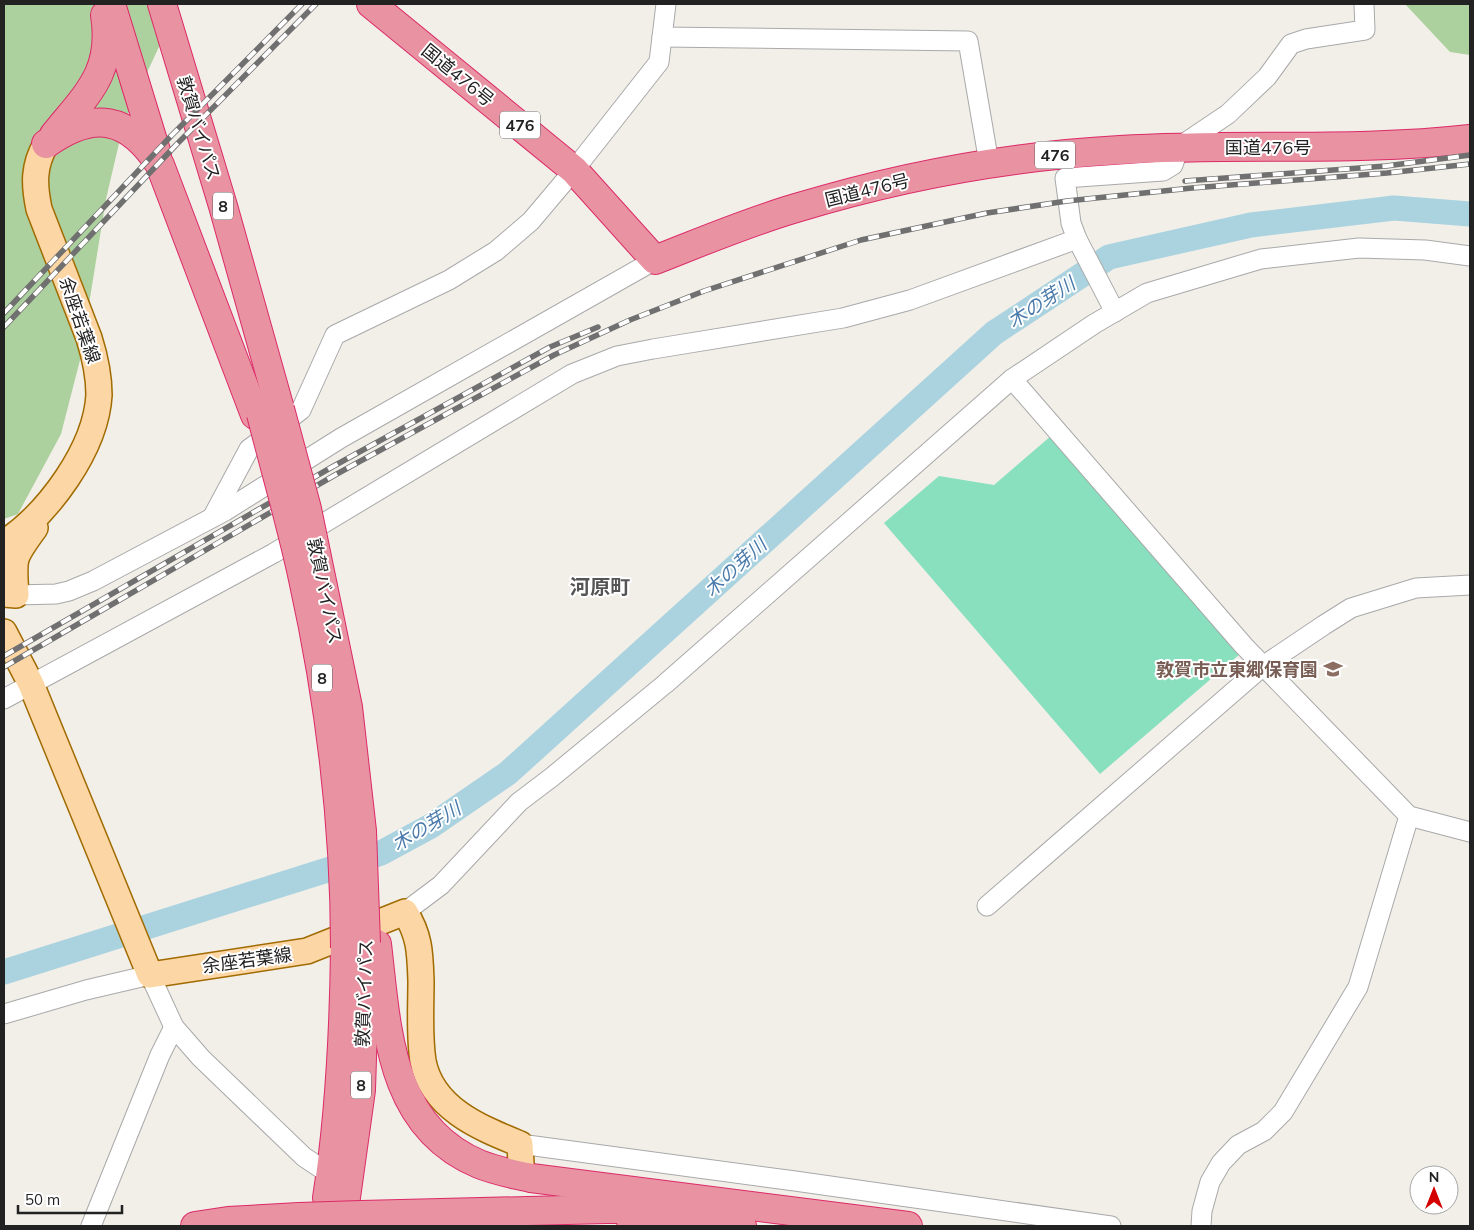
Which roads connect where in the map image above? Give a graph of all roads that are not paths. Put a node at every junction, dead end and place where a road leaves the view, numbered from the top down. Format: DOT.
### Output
graph roads {
  1 [pos="102,4"];
  2 [pos="111,4"];
  3 [pos="162,4"];
  4 [pos="180,4"];
  5 [pos="371,4"];
  6 [pos="666,4"];
  7 [pos="1364,4"];
  8 [pos="662,37"];
  9 [pos="1470,139"];
  10 [pos="46,144"];
  11 [pos="1179,147"];
  12 [pos="990,163"];
  13 [pos="160,165"];
  14 [pos="574,170"];
  15 [pos="222,206"];
  16 [pos="1079,243"];
  17 [pos="1470,256"];
  18 [pos="655,260"];
  19 [pos="1111,305"];
  20 [pos="1012,378"];
  21 [pos="266,413"];
  22 [pos="56,493"];
  23 [pos="212,518"];
  24 [pos="4,543"];
  25 [pos="1470,585"];
  26 [pos="10,594"];
  27 [pos="4,632"];
  28 [pos="1263,666"];
  29 [pos="31,684"];
  30 [pos="4,699"];
  31 [pos="1409,816"];
  32 [pos="1470,832"];
  33 [pos="987,906"];
  34 [pos="405,912"];
  35 [pos="362,945"];
  36 [pos="145,964"];
  37 [pos="4,1014"];
  38 [pos="174,1026"];
  39 [pos="520,1154"];
  40 [pos="331,1175"];
  41 [pos="352,1221"];
  42 [pos="864,1221"];
  43 [pos="314,1223"];
  44 [pos="90,1226"];
  45 [pos="195,1226"];
  46 [pos="495,1226"];
  47 [pos="742,1226"];
  48 [pos="908,1226"];
  49 [pos="1111,1226"];
  50 [pos="1201,1226"];
  1 -- 10 [label="highway"];
  2 -- 13 [label="highway"];
  3 -- 15 [label="highway, 敦賀バイパス / 8"];
  3 -- 21 [label="highway, 敦賀バイパス / 8"];
  4 -- 15 [label="highway"];
  5 -- 14 [label="highway, 国道476号 / 476"];
  6 -- 8 [label="street"];
  7 -- 11 [label="street"];
  8 -- 12 [label="street"];
  8 -- 14 [label="street"];
  9 -- 11 [label="highway, 国道476号 / 476"];
  10 -- 13 [label="highway"];
  10 -- 22 [label="main road, 余座若葉線"];
  11 -- 12 [label="highway, 国道476号 / 476"];
  11 -- 16 [label="street"];
  12 -- 18 [label="highway, 国道476号 / 476"];
  13 -- 21 [label="highway"];
  14 -- 18 [label="highway, 国道476号 / 476"];
  14 -- 23 [label="street"];
  15 -- 21 [label="highway, 敦賀バイパス / 8"];
  16 -- 19 [label="street"];
  16 -- 29 [label="street"];
  17 -- 19 [label="street"];
  18 -- 23 [label="street"];
  19 -- 20 [label="street"];
  20 -- 28 [label="street"];
  20 -- 34 [label="street"];
  21 -- 35 [label="highway, 敦賀バイパス / 8, bridge"];
  21 -- 35 [label="highway, 敦賀バイパス / 8, bridge"];
  22 -- 24 [label="main road, 余座若葉線"];
  22 -- 26 [label="main road, 余座若葉線"];
  23 -- 26 [label="street"];
  25 -- 28 [label="street"];
  27 -- 29 [label="main road"];
  28 -- 31 [label="street"];
  28 -- 33 [label="street"];
  29 -- 30 [label="street"];
  29 -- 36 [label="main road"];
  31 -- 32 [label="street"];
  31 -- 50 [label="street"];
  34 -- 36 [label="main road, 余座若葉線"];
  34 -- 39 [label="main road"];
  35 -- 40 [label="highway, 敦賀バイパス / 8"];
  35 -- 41 [label="highway, 敦賀バイパス / 8"];
  35 -- 42 [label="highway"];
  36 -- 37 [label="street"];
  36 -- 38 [label="street"];
  38 -- 40 [label="street"];
  38 -- 44 [label="street"];
  39 -- 49 [label="street"];
  40 -- 43 [label="highway, 敦賀バイパス"];
  41 -- 42 [label="highway"];
  41 -- 43 [label="highway, bridge"];
  42 -- 48 [label="highway"];
  43 -- 45 [label="highway"];
  46 -- 47 [label="highway"];
}
